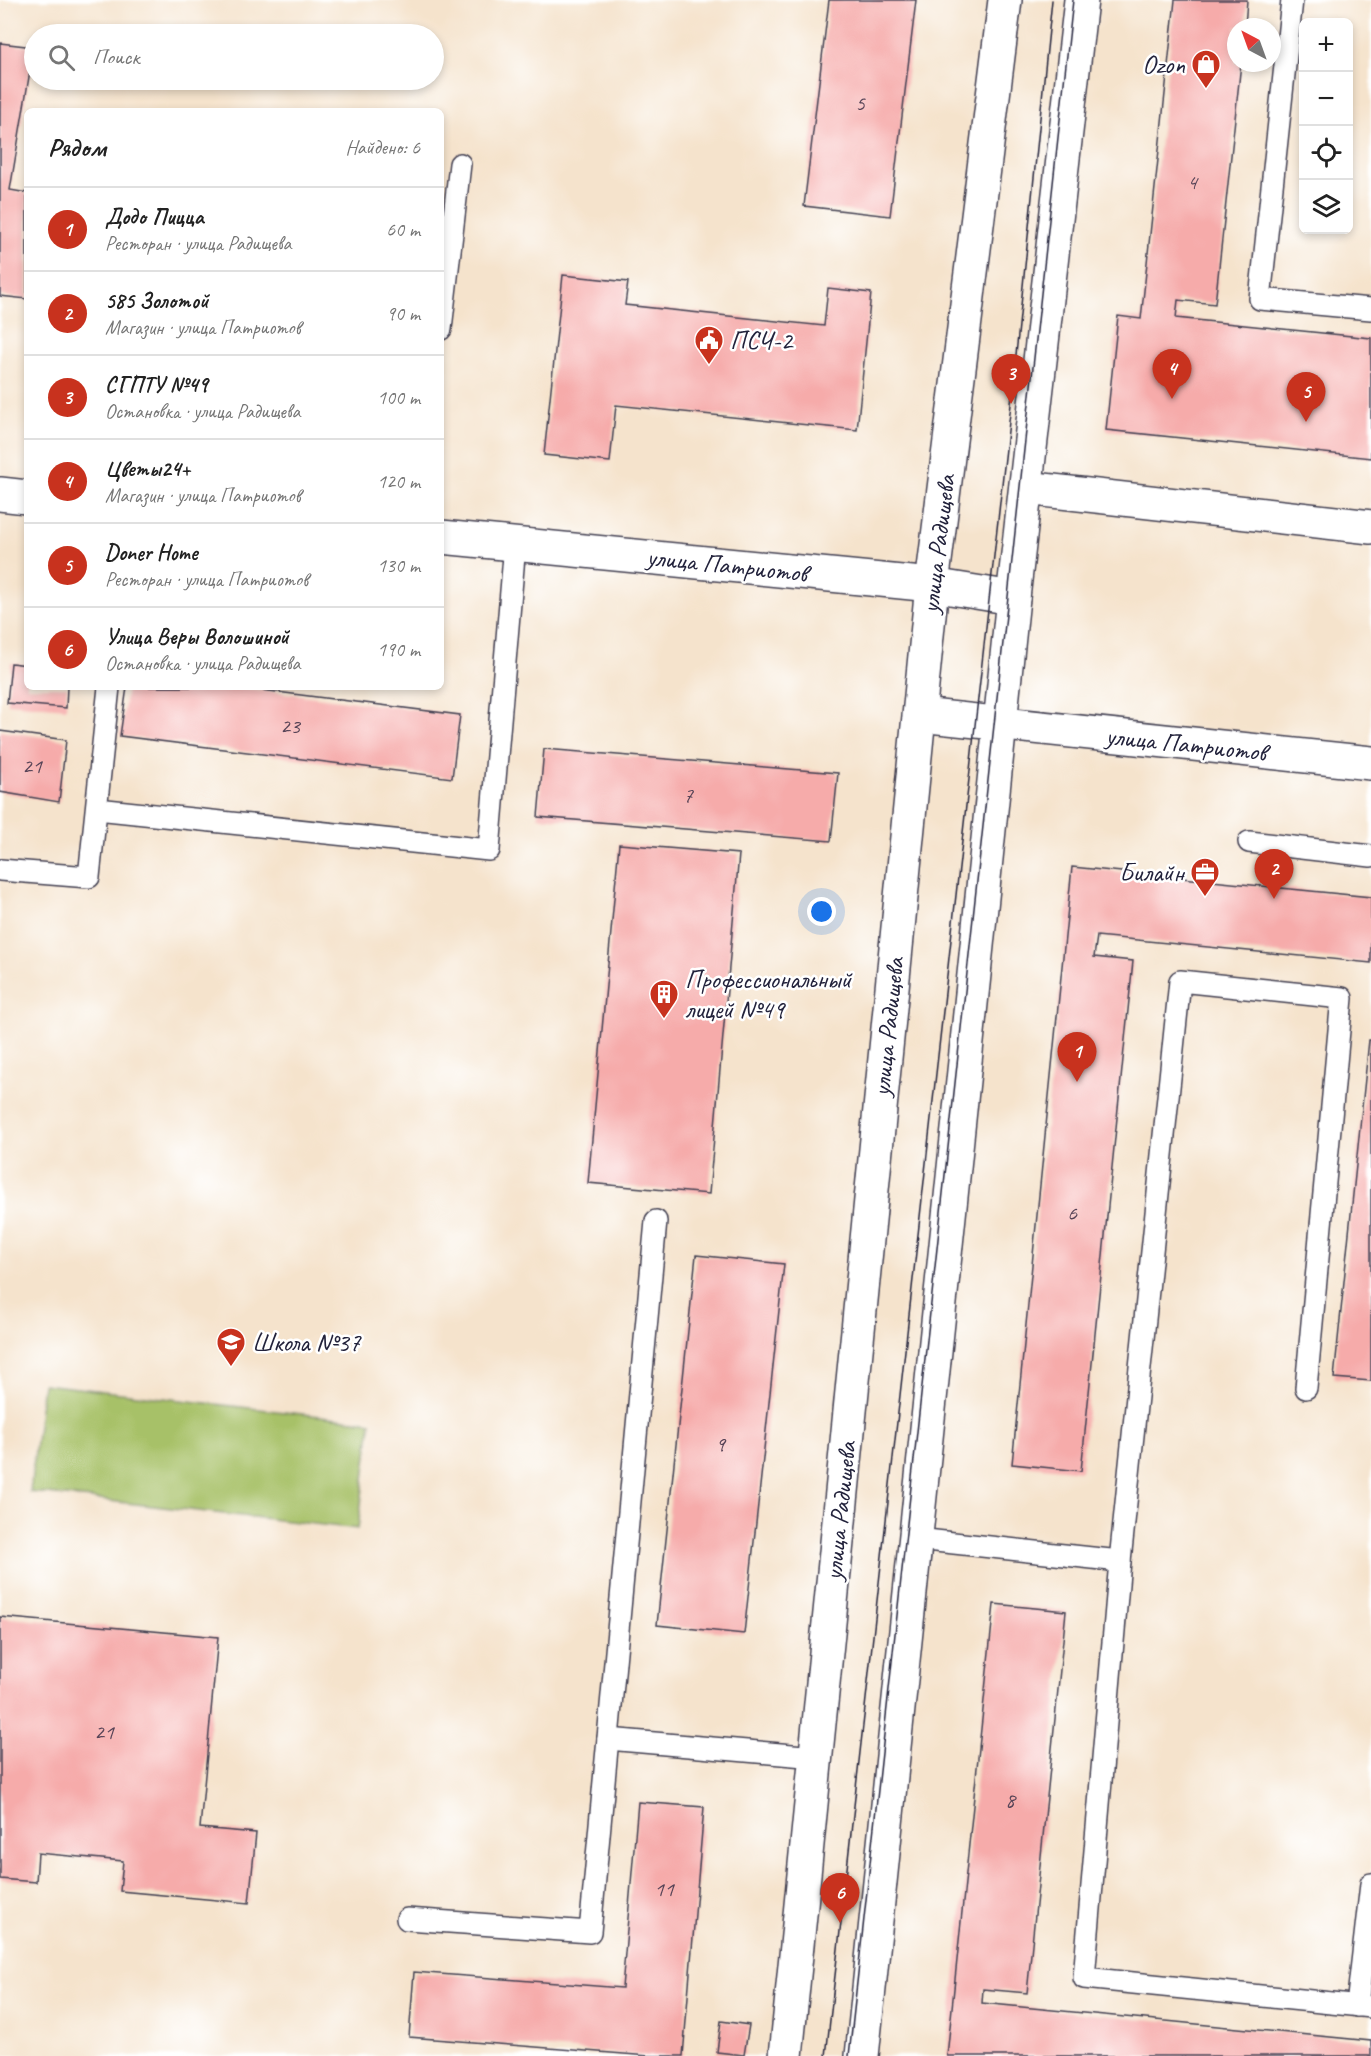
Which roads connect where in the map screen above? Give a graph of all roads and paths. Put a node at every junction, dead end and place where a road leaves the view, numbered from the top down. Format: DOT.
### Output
graph roads {
  1 [pos="1005,0"];
  2 [pos="1081,0"];
  3 [pos="1292,0"];
  4 [pos="460,164"];
  5 [pos="444,303"];
  6 [pos="1371,309"];
  7 [pos="1026,488"];
  8 [pos="0,494"];
  9 [pos="24,497"];
  10 [pos="1371,526"];
  11 [pos="444,537"];
  12 [pos="515,544"];
  13 [pos="933,585"];
  14 [pos="1012,598"];
  15 [pos="109,690"];
  16 [pos="920,715"];
  17 [pos="1001,725"];
  18 [pos="1371,763"];
  19 [pos="97,809"];
  20 [pos="1249,842"];
  21 [pos="1371,856"];
  22 [pos="0,870"];
  23 [pos="656,1221"];
  24 [pos="1306,1388"];
  25 [pos="917,1539"];
  26 [pos="1120,1561"];
  27 [pos="608,1739"];
  28 [pos="816,1757"];
  29 [pos="1371,1884"];
  30 [pos="407,1919"];
  31 [pos="1364,2006"];
  32 [pos="786,2056"];
  33 [pos="862,2056"];
  1 -- 13 [label="street, улица Радищева"];
  2 -- 7 [label="street"];
  3 -- 6 [label="lane"];
  4 -- 5 [label="lane"];
  7 -- 10 [label="street"];
  7 -- 14 [label="street"];
  8 -- 9 [label="street"];
  11 -- 12 [label="street, улица Патриотов"];
  12 -- 13 [label="street, улица Патриотов"];
  12 -- 19 [label="lane"];
  13 -- 14 [label="street, улица Патриотов"];
  13 -- 16 [label="street, улица Радищева"];
  14 -- 17 [label="street"];
  15 -- 19 [label="lane"];
  16 -- 17 [label="street, улица Патриотов"];
  16 -- 28 [label="street, улица Радищева"];
  17 -- 18 [label="street, улица Патриотов"];
  17 -- 25 [label="street"];
  19 -- 22 [label="lane"];
  20 -- 21 [label="lane"];
  23 -- 27 [label="lane"];
  24 -- 26 [label="lane"];
  25 -- 26 [label="lane"];
  25 -- 33 [label="street"];
  26 -- 31 [label="lane"];
  27 -- 28 [label="lane"];
  27 -- 30 [label="lane"];
  28 -- 32 [label="street, улица Радищева"];
  29 -- 31 [label="lane"];
}
